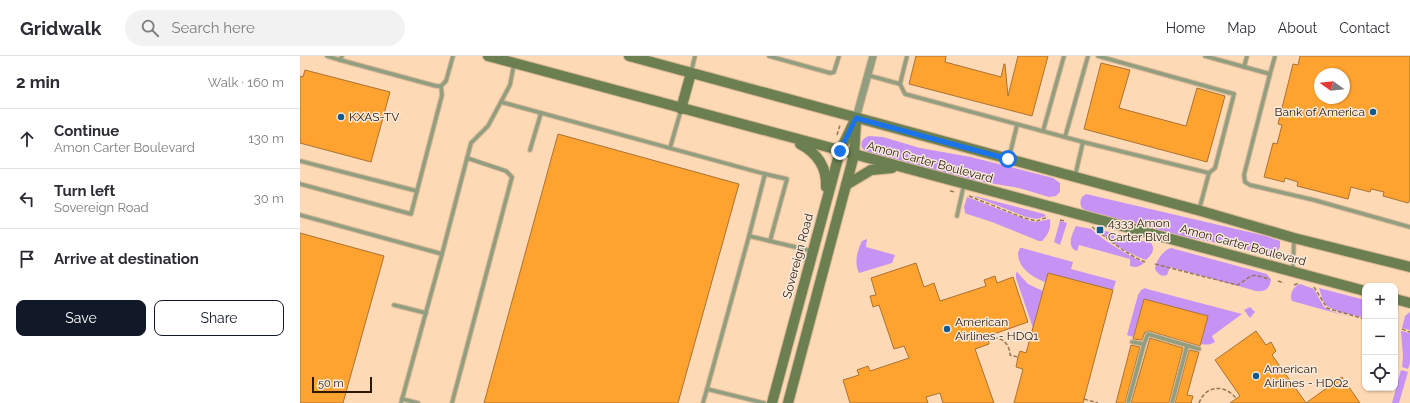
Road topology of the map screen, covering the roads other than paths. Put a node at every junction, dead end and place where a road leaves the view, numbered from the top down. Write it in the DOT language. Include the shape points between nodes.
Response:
graph roads {
  1 [pos="327,56"];
  2 [pos="453,56"];
  3 [pos="488,56"];
  4 [pos="631,56"];
  5 [pos="695,56"];
  6 [pos="769,56"];
  7 [pos="839,56"];
  8 [pos="873,56"];
  9 [pos="907,56"];
  10 [pos="1064,56"];
  11 [pos="1088,56"];
  12 [pos="1098,56"];
  13 [pos="1205,56"];
  14 [pos="1247,56"];
  15 [pos="1275,56"];
  16 [pos="341,58"];
  17 [pos="516,60"];
  18 [pos="1244,67"];
  19 [pos="691,73"];
  20 [pos="1270,74"];
  21 [pos="867,75"];
  22 [pos="900,84"];
  23 [pos="441,86"];
  24 [pos="501,102"];
  25 [pos="681,109"];
  26 [pos="540,113"];
  27 [pos="856,118"];
  28 [pos="1017,124"];
  29 [pos="1043,131"];
  30 [pos="1065,137"];
  31 [pos="790,138"];
  32 [pos="1083,142"];
  33 [pos="670,148"];
  34 [pos="530,150"];
  35 [pos="840,151"];
  36 [pos="854,155"];
  37 [pos="467,158"];
  38 [pos="1008,159"];
  39 [pos="300,161"];
  40 [pos="903,168"];
  41 [pos="1209,172"];
  42 [pos="765,174"];
  43 [pos="1074,177"];
  44 [pos="300,184"];
  45 [pos="964,184"];
  46 [pos="846,185"];
  47 [pos="417,192"];
  48 [pos="1199,211"];
  49 [pos="300,216"];
  50 [pos="956,216"];
  51 [pos="821,219"];
  52 [pos="1410,227"];
  53 [pos="748,236"];
  54 [pos="1294,238"];
  55 [pos="770,241"];
  56 [pos="812,251"];
  57 [pos="442,254"];
  58 [pos="1410,267"];
  59 [pos="1293,272"];
  60 [pos="1362,290"];
  61 [pos="1398,300"];
  62 [pos="1410,303"];
  63 [pos="394,306"];
  64 [pos="426,313"];
  65 [pos="1132,342"];
  66 [pos="1144,344"];
  67 [pos="1187,346"];
  68 [pos="1200,349"];
  69 [pos="707,389"];
  70 [pos="402,401"];
  71 [pos="418,403"];
  72 [pos="452,403"];
  73 [pos="703,403"];
  74 [pos="764,403"];
  75 [pos="772,403"];
  76 [pos="788,403"];
  77 [pos="1128,403"];
  78 [pos="1172,403"];
  1 -- 16 [label="lane"];
  2 -- 23 [label="lane" via="446,81"];
  3 -- 17 [label="street, Amon Carter Boulevard"];
  4 -- 19 [label="street, Amon Carter Boulevard"];
  5 -- 19 [label="lane"];
  6 -- 7 [label="lane" via="830,73 834,72"];
  8 -- 21 [label="street, Sovereign Road"];
  9 -- 22 [label="lane"];
  10 -- 29 [label="lane"];
  11 -- 30 [label="lane"];
  12 -- 41 [label="lane" via="1234,94 1215,168"];
  13 -- 18 [label="lane"];
  14 -- 18 [label="lane"];
  15 -- 20 [label="lane"];
  16 -- 23 [label="lane"];
  17 -- 24 [label="lane" via="510,85"];
  17 -- 25 [label="street, Amon Carter Boulevard"];
  18 -- 20 [label="lane"];
  19 -- 25 [label="street"];
  19 -- 27 [label="street, Amon Carter Boulevard"];
  20 -- 52 [label="lane" via="1244,175 1245,182"];
  21 -- 22 [label="lane"];
  21 -- 27 [label="street, Sovereign Road"];
  22 -- 28 [label="lane" via="905,94"];
  23 -- 47 [label="lane" via="442,95"];
  24 -- 26 [label="lane"];
  24 -- 37 [label="lane" via="488,126 471,142"];
  25 -- 31 [label="street, Amon Carter Boulevard"];
  25 -- 33 [label="lane"];
  26 -- 33 [label="lane"];
  26 -- 34 [label="lane"];
  27 -- 35 [label="street, Sovereign Road"];
  27 -- 36 [label="street, Sovereign Road"];
  27 -- 38 [label="street, Amon Carter Boulevard"];
  28 -- 29 [label="lane"];
  28 -- 38 [label="lane"];
  29 -- 30 [label="lane"];
  30 -- 32 [label="lane"];
  31 -- 35 [label="street, Amon Carter Boulevard"];
  31 -- 51 [label="street" via="806,147 823,165 827,177"];
  32 -- 41 [label="lane"];
  32 -- 43 [label="lane"];
  33 -- 42 [label="lane"];
  35 -- 36 [label="street, Amon Carter Boulevard"];
  35 -- 51 [label="street, Sovereign Road"];
  36 -- 40 [label="street, Amon Carter Boulevard"];
  36 -- 46 [label="street, Sovereign Road"];
  37 -- 57 [label="lane"];
  37 -- 72 [label="lane" via="506,171 512,177"];
  38 -- 43 [label="street, Amon Carter Boulevard"];
  39 -- 47 [label="lane"];
  40 -- 45 [label="street, Amon Carter Boulevard"];
  40 -- 46 [label="street" via="871,170"];
  41 -- 48 [label="lane"];
  42 -- 53 [label="lane"];
  42 -- 55 [label="lane" via="787,180"];
  43 -- 48 [label="street, Amon Carter Boulevard"];
  44 -- 47 [label="lane" via="411,214"];
  45 -- 50 [label="lane"];
  45 -- 59 [label="street, Amon Carter Boulevard"];
  46 -- 76 [label="street, Sovereign Road"];
  48 -- 54 [label="street, Amon Carter Boulevard"];
  49 -- 57 [label="lane"];
  51 -- 56 [label="street, Sovereign Road"];
  53 -- 55 [label="lane"];
  53 -- 69 [label="lane"];
  54 -- 58 [label="street, Amon Carter Boulevard"];
  54 -- 59 [label="lane"];
  55 -- 56 [label="lane"];
  56 -- 75 [label="street, Sovereign Road"];
  57 -- 64 [label="lane"];
  59 -- 60 [label="street, Amon Carter Boulevard"];
  61 -- 62 [label="street"];
  63 -- 64 [label="lane"];
  64 -- 70 [label="lane"];
  65 -- 66 [label="lane"];
  66 -- 67 [label="lane" via="1148,334"];
  66 -- 77 [label="lane"];
  67 -- 68 [label="lane"];
  67 -- 78 [label="lane"];
  69 -- 73 [label="lane"];
  69 -- 74 [label="lane"];
  70 -- 71 [label="lane"];
}
